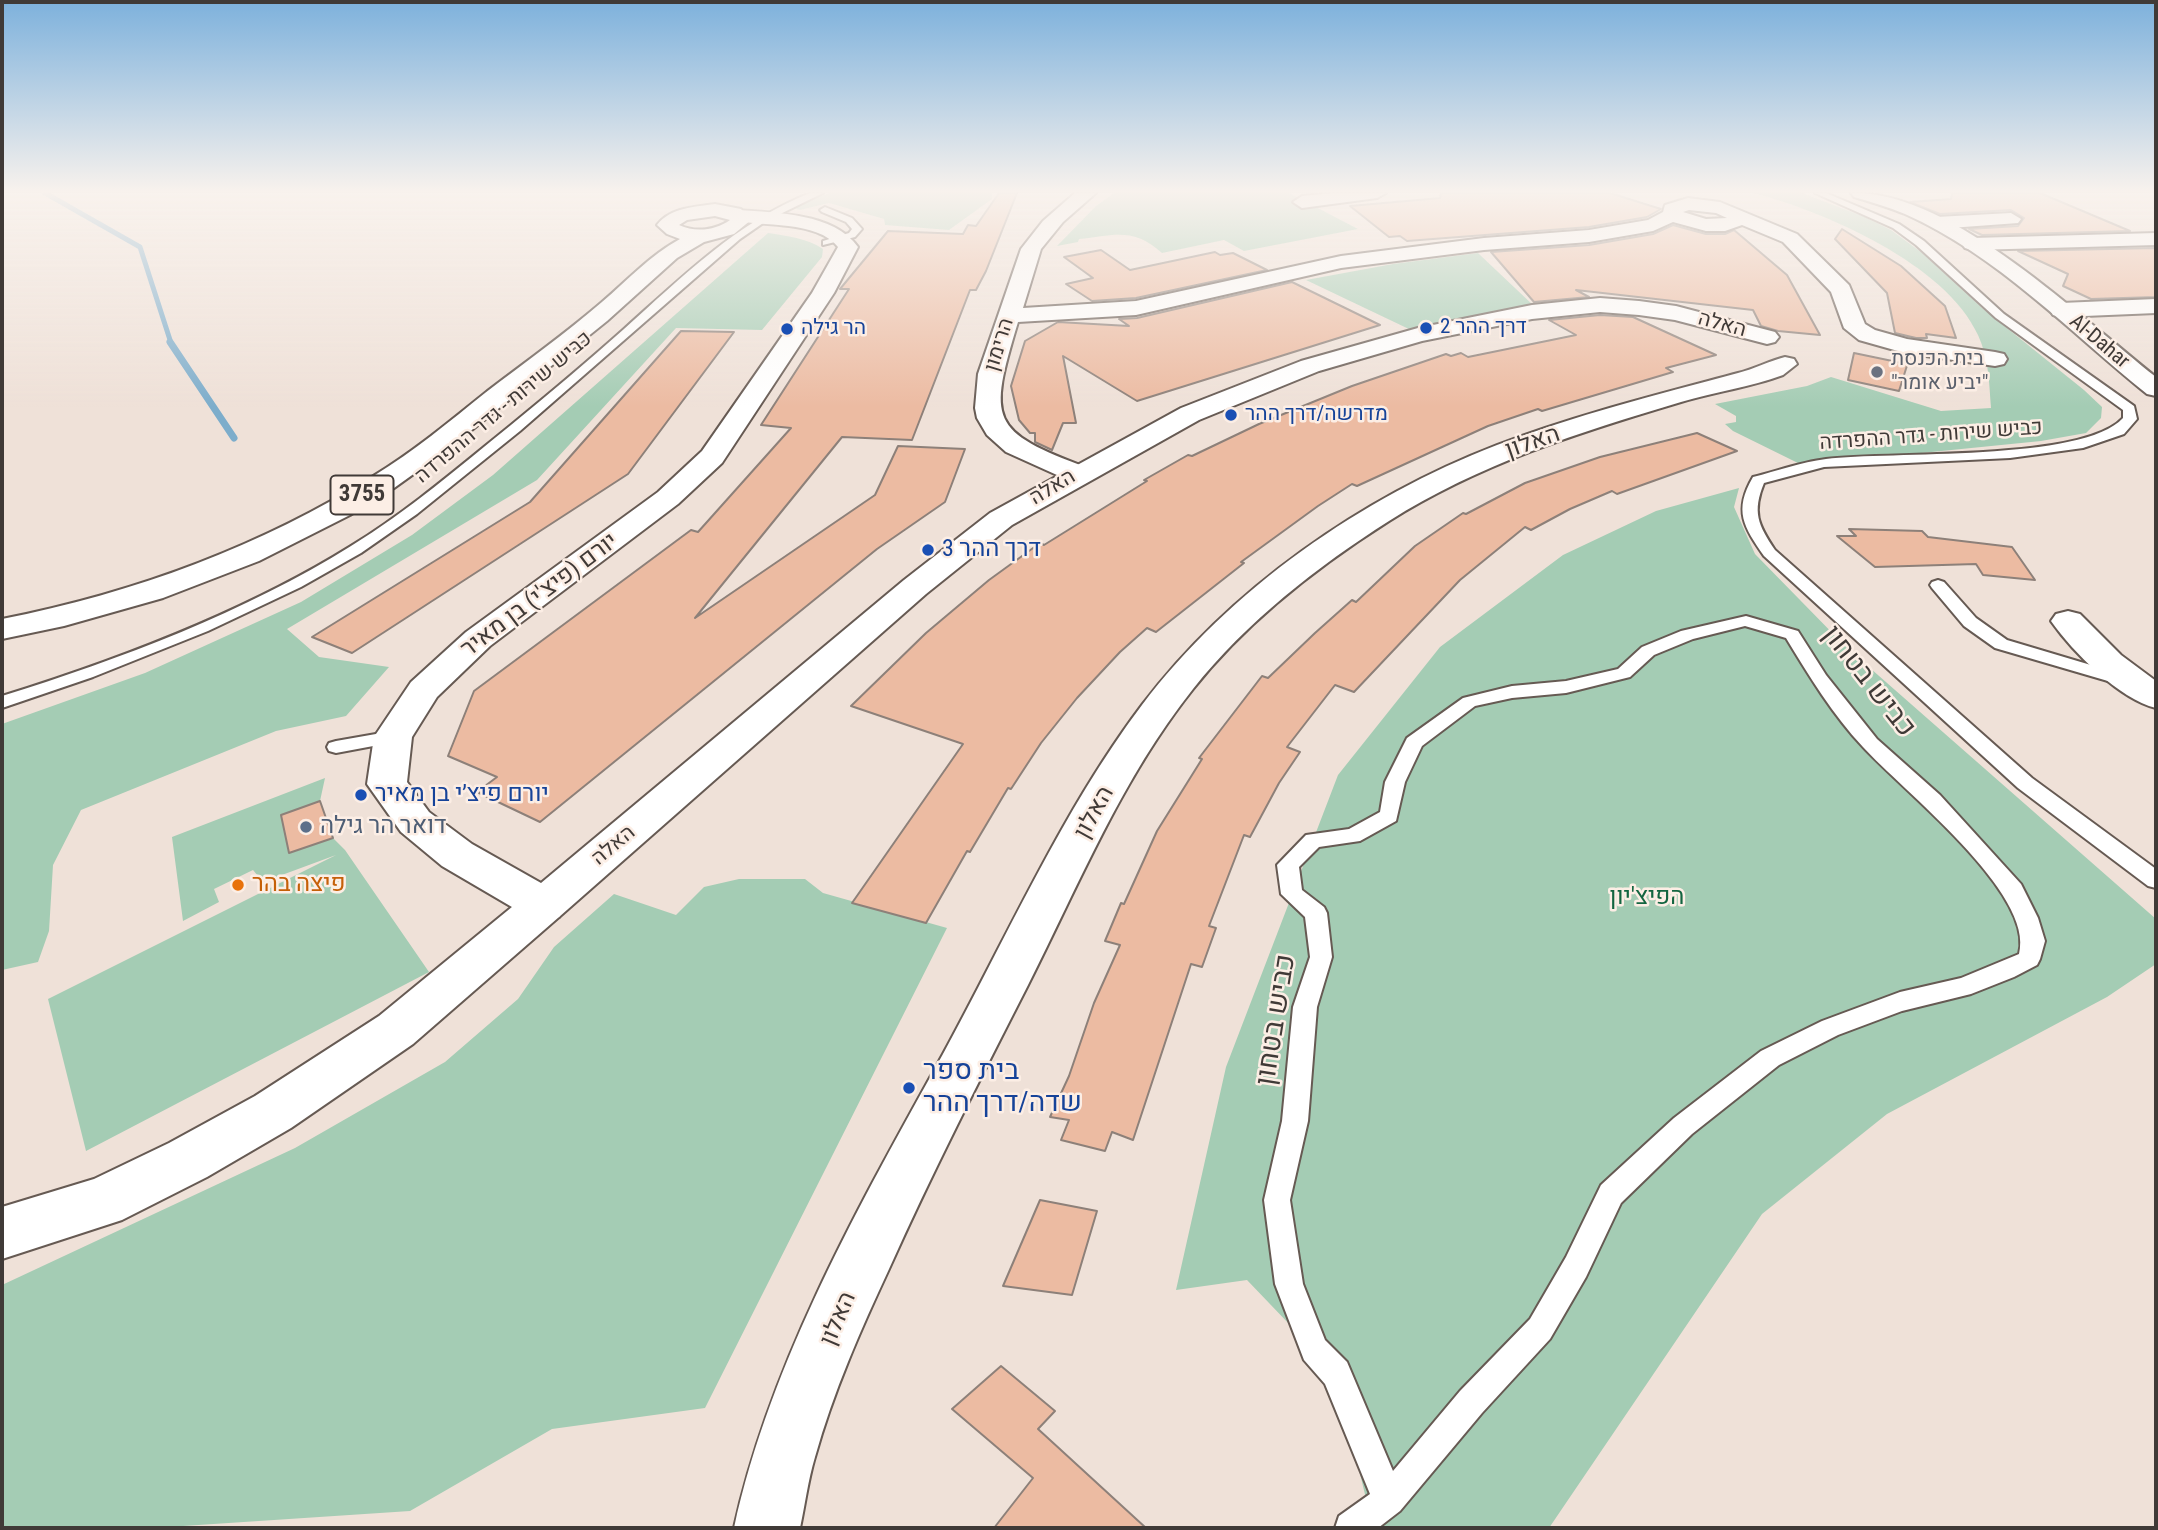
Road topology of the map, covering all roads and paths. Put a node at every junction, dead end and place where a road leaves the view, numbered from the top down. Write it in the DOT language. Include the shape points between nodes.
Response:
graph roads {
  1 [pos="658,264"];
  2 [pos="690,264"];
  3 [pos="828,264"];
  4 [pos="1026,264"];
  5 [pos="1330,264"];
  6 [pos="1816,264"];
  7 [pos="1943,264"];
  8 [pos="2003,264"];
  9 [pos="2156,306"];
  10 [pos="2061,310"];
  11 [pos="1676,313"];
  12 [pos="1010,316"];
  13 [pos="1767,337"];
  14 [pos="1798,356"];
  15 [pos="1995,359"];
  16 [pos="1733,362"];
  17 [pos="2153,385"];
  18 [pos="1078,474"];
  19 [pos="1938,585"];
  20 [pos="2068,621"];
  21 [pos="2,629"];
  22 [pos="2145,690"];
  23 [pos="2,702"];
  24 [pos="393,737"];
  25 [pos="336,747"];
  26 [pos="2156,880"];
  27 [pos="544,905"];
  28 [pos="2,1233"];
  29 [pos="1389,1500"];
  30 [pos="767,1528"];
  31 [pos="1350,1528"];
  1 -- 21 [label="street, 3755" via="608,309 387,480 320,520 220,568 134,597"];
  2 -- 23 [label="lane, כביש שירות - גדר ההפרדה" via="600,356 410,513 343,557 229,617 72,681"];
  3 -- 24 [label="street, יורם (פיצ'י) בן מאיר" via="740,420 693,477 478,639 425,690"];
  4 -- 12 [label="street, הרימון"];
  5 -- 12 [label="street" via="1136,308"];
  6 -- 15 [label="street" via="1841,290 1855,328 1867,335 1905,346"];
  7 -- 26 [label="lane, כביש שירות - גדר ההפרדה" via="2000,316 2129,410 2130,419 2119,431 2082,444 2010,454 1824,463 1788,471 1758,480 1750,499 1751,526 1769,553 1902,676 2025,783"];
  8 -- 10 [label="street, Al-Dahar"];
  9 -- 10 [label="street"];
  10 -- 17 [label="street, Al-Dahar"];
  11 -- 13 [label="street, האלה"];
  11 -- 16 [label="street, האלה" via="1726,333"];
  11 -- 18 [label="street, האלה" via="1600,305 1569,307 1418,335 1310,366 1191,414"];
  12 -- 18 [label="street, הרימון" via="990,374 989,416 1001,435"];
  13 -- 14 [label="street, האלה"];
  13 -- 16 [label="street" via="1742,340"];
  14 -- 16 [label="street, האלה"];
  14 -- 16 [label="street, האלון" via="1768,374"];
  16 -- 30 [label="street, האלון" via="1657,401 1470,465 1404,499 1289,580 1218,640 1182,680 1124,761 1076,847 852,1287 785,1451"];
  18 -- 27 [label="street, האלה" via="1001,519 915,587"];
  19 -- 22 [label="lane" via="1970,622 2001,644"];
  20 -- 22 [label="street" via="2086,643"];
  24 -- 25 [label="lane"];
  24 -- 27 [label="street, יורם (פיצ'י) בן מאיר" via="387,784 415,822 457,855"];
  27 -- 28 [label="street, האלה" via="396,1030 273,1112 103,1202"];
  29 -- 29 [label="lane, כביש בטחון" via="1540,1329 1611,1194 1683,1126 1770,1058 1830,1028 1900,1002 1963,987 2029,958 2034,941 2013,890 1933,800 1870,743 1792,635 1746,621 1687,635 1648,651 1624,673 1469,702 1414,743 1395,782 1389,816 1353,836 1313,840 1288,865 1292,894 1316,913 1321,957 1306,1007 1295,1121 1277,1200 1289,1284 1314,1350 1336,1373"];
  29 -- 31 [label="lane, כביש בטחון"];
}
